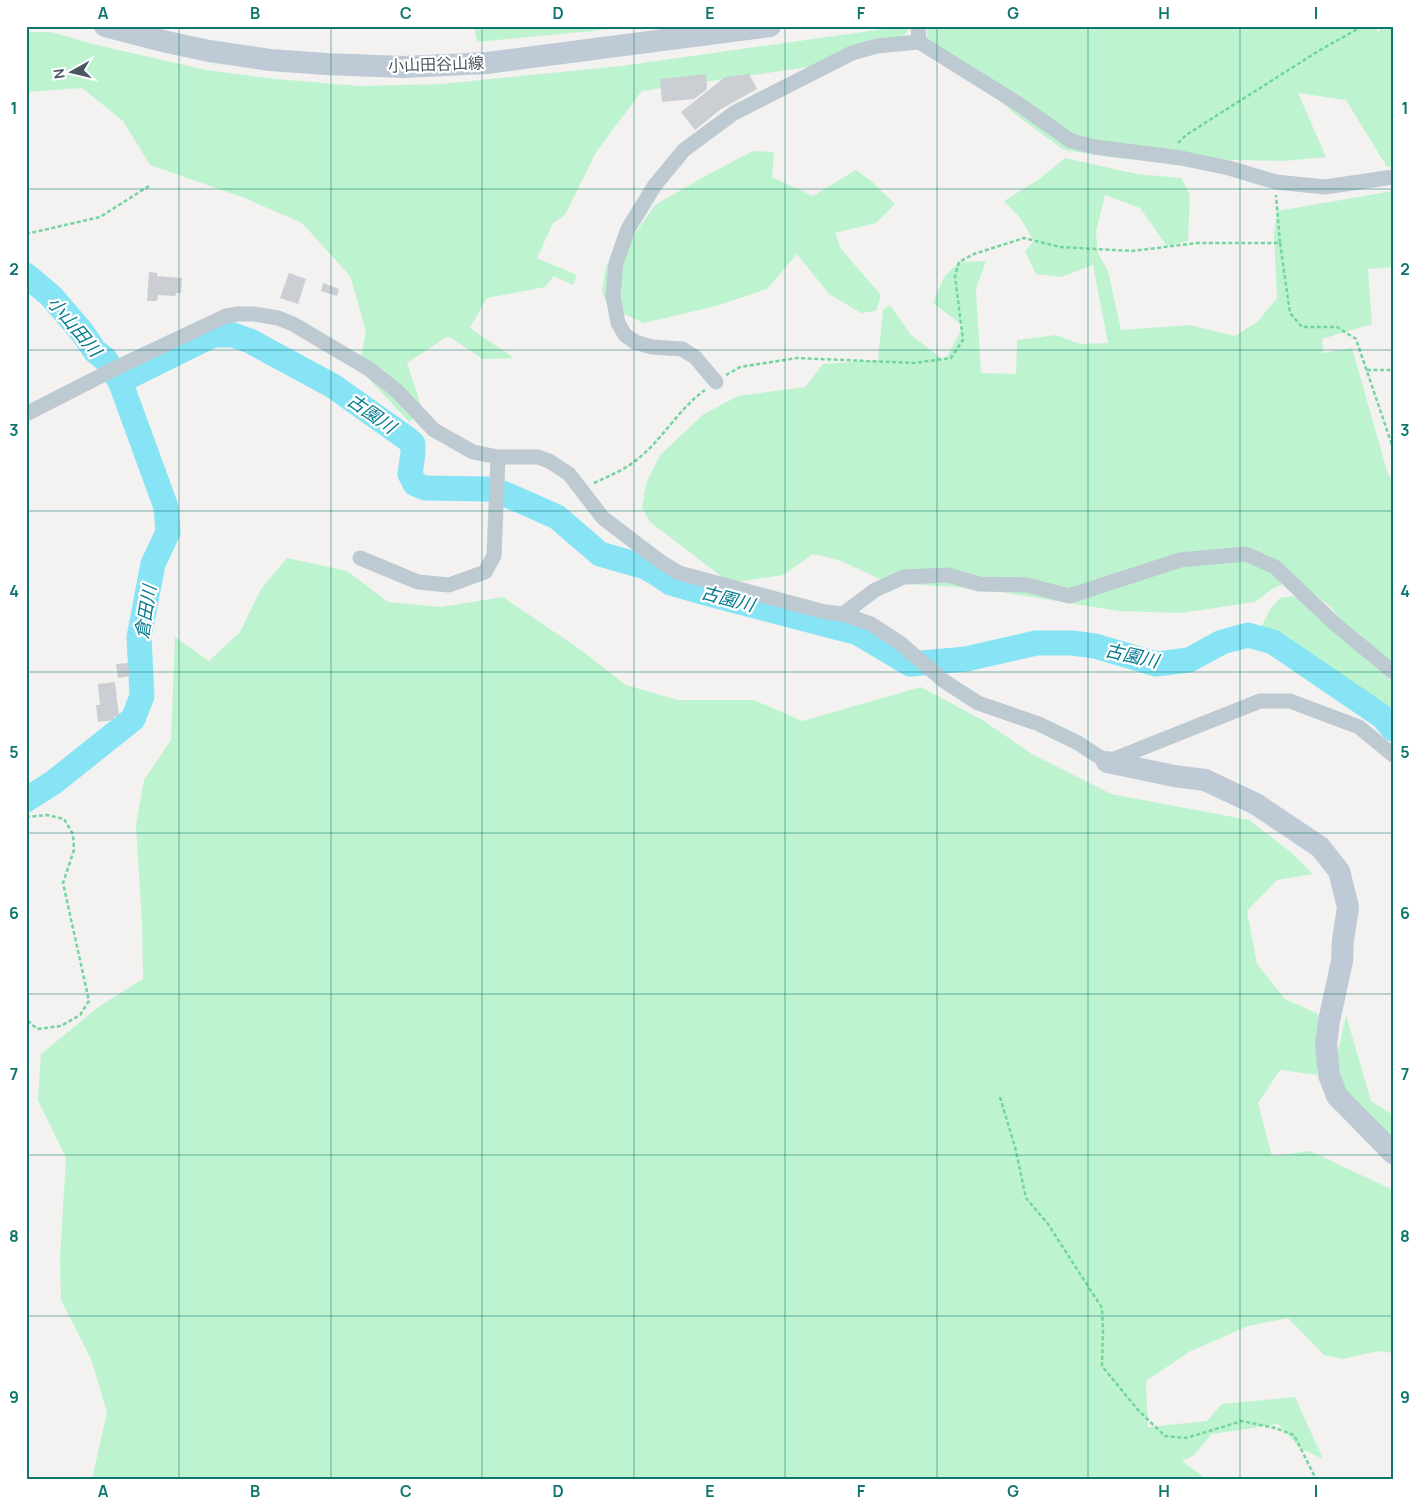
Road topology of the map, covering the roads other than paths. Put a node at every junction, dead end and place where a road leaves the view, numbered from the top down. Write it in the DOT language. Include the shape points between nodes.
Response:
graph roads {
  1 [pos="105,26"];
  2 [pos="770,26"];
  3 [pos="918,34"];
  4 [pos="1393,177"];
  5 [pos="716,382"];
  6 [pos="26,414"];
  7 [pos="498,457"];
  8 [pos="360,558"];
  9 [pos="843,614"];
  10 [pos="1393,672"];
  11 [pos="1393,755"];
  12 [pos="1107,762"];
  13 [pos="1393,1154"];
  1 -- 2 [label="main road, 小山田谷山線" via="209,51 270,60 404,67 487,63"];
  3 -- 4 [label="street" via="1071,142 1181,158 1276,182 1325,187"];
  3 -- 5 [label="street" via="852,53 734,113 684,150 655,185 628,229 616,263 613,296 618,323 625,335 635,342 652,348 682,349 695,357"];
  6 -- 7 [label="street" via="226,316 254,314 293,324 369,369 397,391 434,430 473,452"];
  7 -- 8 [label="street" via="494,556 485,572 449,585 418,582"];
  7 -- 9 [label="street" via="538,456 570,474 603,518 649,554 679,572 825,612"];
  9 -- 10 [label="street" via="875,590 904,577 948,575 979,584 1027,585 1069,596 1180,560 1246,554 1276,566 1335,624"];
  9 -- 12 [label="street" via="871,624 900,643 944,681 978,703 1039,724"];
  11 -- 12 [label="street" via="1360,727 1290,701 1260,700"];
  12 -- 13 [label="main road" via="1205,780 1256,804 1320,847 1339,871 1348,907 1326,1044 1328,1075 1337,1096"];
}
